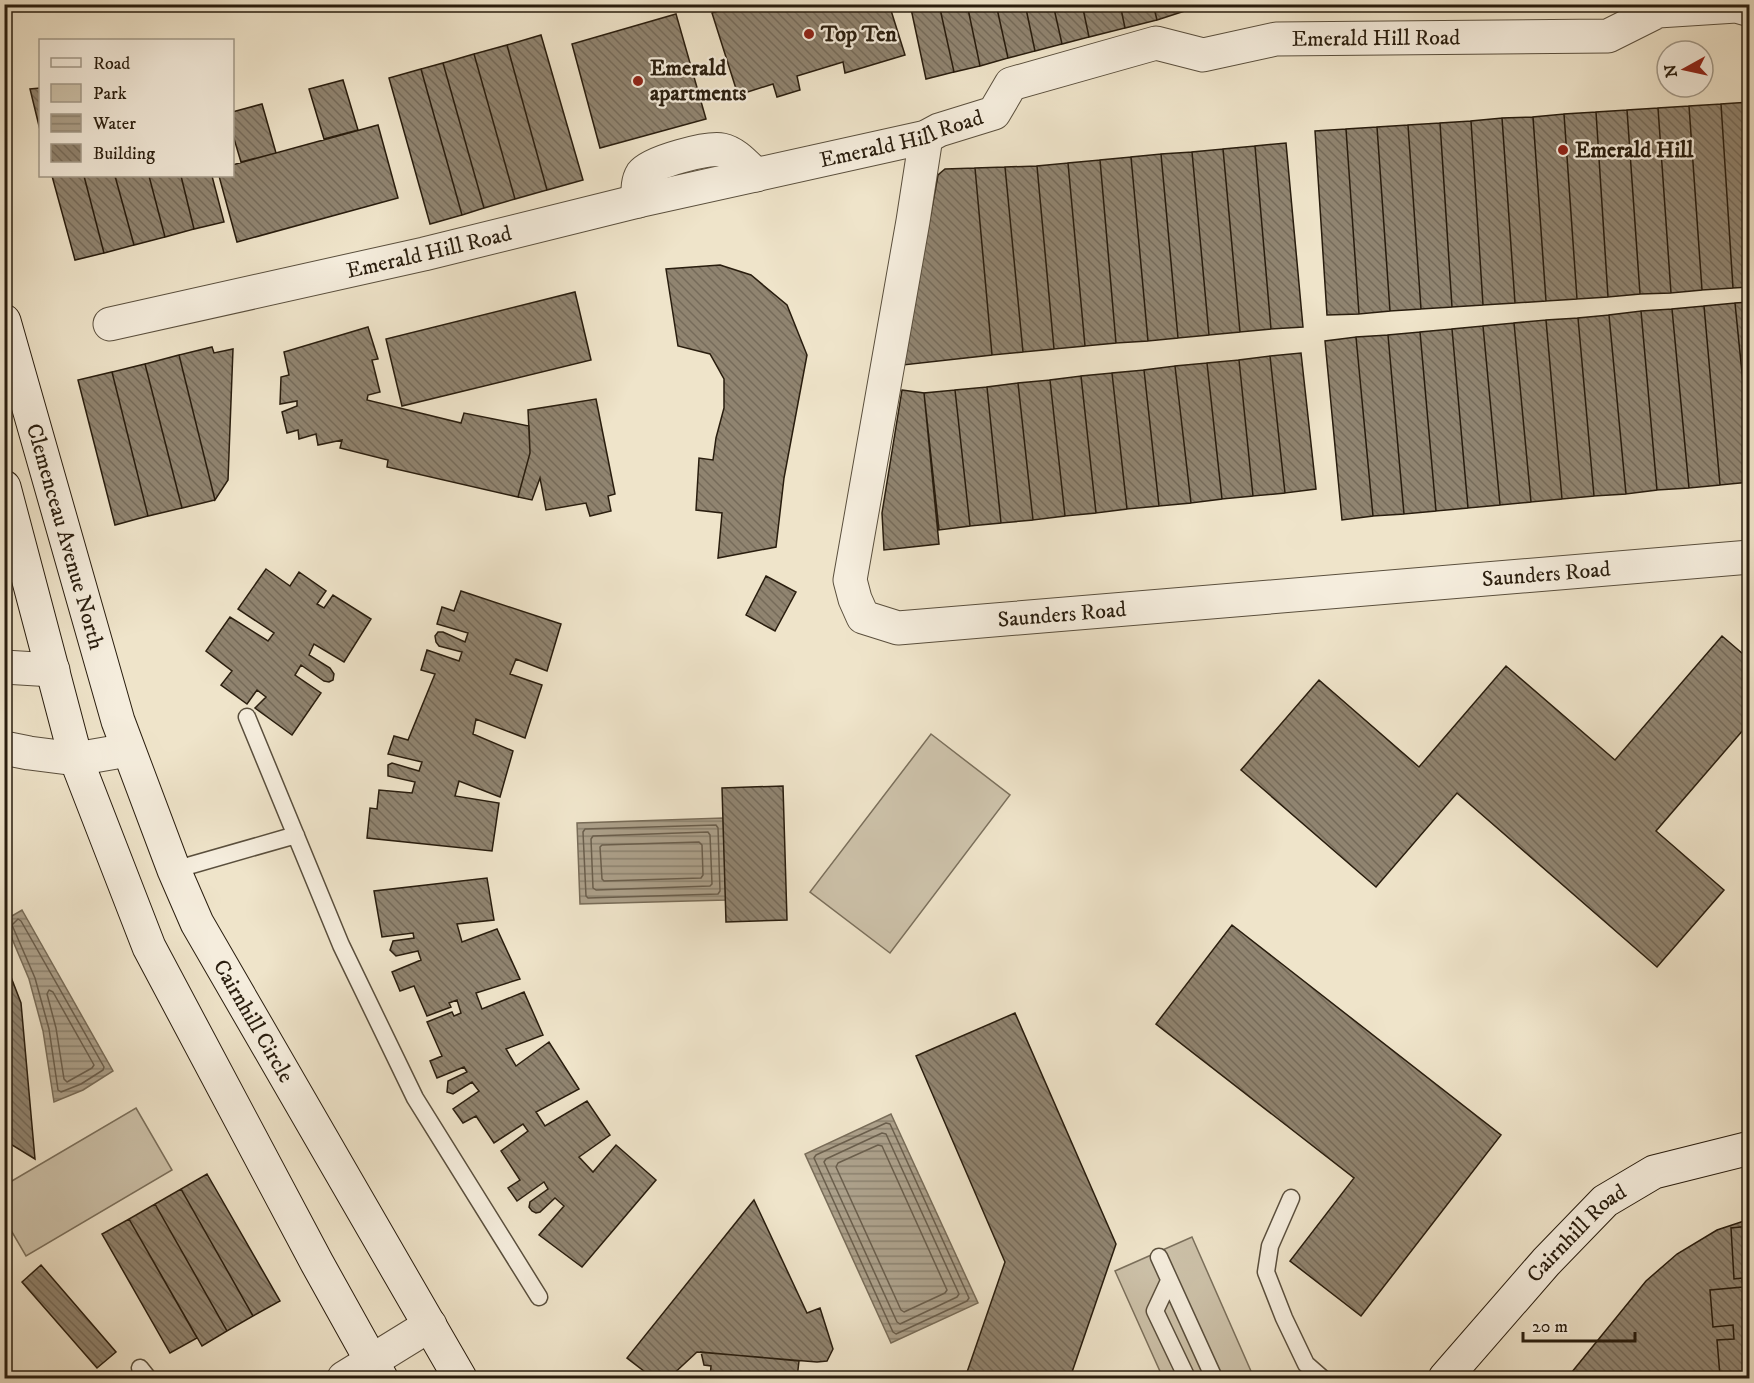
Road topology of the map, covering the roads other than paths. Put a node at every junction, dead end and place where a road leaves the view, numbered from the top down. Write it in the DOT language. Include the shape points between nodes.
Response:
graph roads {
  1 [pos="1749,10"];
  2 [pos="926,137"];
  3 [pos="4,321"];
  4 [pos="110,324"];
  5 [pos="4,487"];
  6 [pos="1749,557"];
  7 [pos="4,667"];
  8 [pos="53,670"];
  9 [pos="247,717"];
  10 [pos="4,748"];
  11 [pos="128,750"];
  12 [pos="76,759"];
  13 [pos="296,835"];
  14 [pos="174,870"];
  15 [pos="1749,1148"];
  16 [pos="1292,1198"];
  17 [pos="1159,1257"];
  18 [pos="1170,1281"];
  19 [pos="538,1297"];
  20 [pos="430,1325"];
  21 [pos="365,1373"];
  22 [pos="460,1378"];
  23 [pos="1187,1378"];
  24 [pos="1214,1378"];
  25 [pos="1322,1378"];
  26 [pos="1445,1378"];
  1 -- 2 [label="street, Emerald Hill Road" via="1736,6 1658,12 1608,36 1276,39 1203,55 1156,43 1011,84 994,113"];
  2 -- 4 [label="street, Emerald Hill Road"];
  2 -- 6 [label="street, Saunders Road" via="850,580 863,617 898,628"];
  3 -- 11 [label="street, Clemenceau Avenue North"];
  5 -- 8 [label="street, Clemenceau Avenue North"];
  7 -- 8 [label="street"];
  8 -- 12 [label="street, Clemenceau Avenue North"];
  9 -- 13 [label="lane"];
  10 -- 12 [label="street"];
  11 -- 12 [label="street"];
  11 -- 14 [label="street, Cairnhill Circle"];
  12 -- 21 [label="street" via="149,947"];
  13 -- 14 [label="lane"];
  13 -- 19 [label="lane" via="341,945 415,1098"];
  14 -- 20 [label="street, Cairnhill Circle" via="197,923"];
  15 -- 26 [label="street, Cairnhill Road" via="1654,1172 1605,1201"];
  16 -- 25 [label="lane" via="1270,1246 1266,1272 1306,1364"];
  17 -- 18 [label="lane"];
  18 -- 23 [label="lane" via="1155,1311"];
  18 -- 24 [label="lane"];
  20 -- 21 [label="street"];
  20 -- 22 [label="street"];
}
